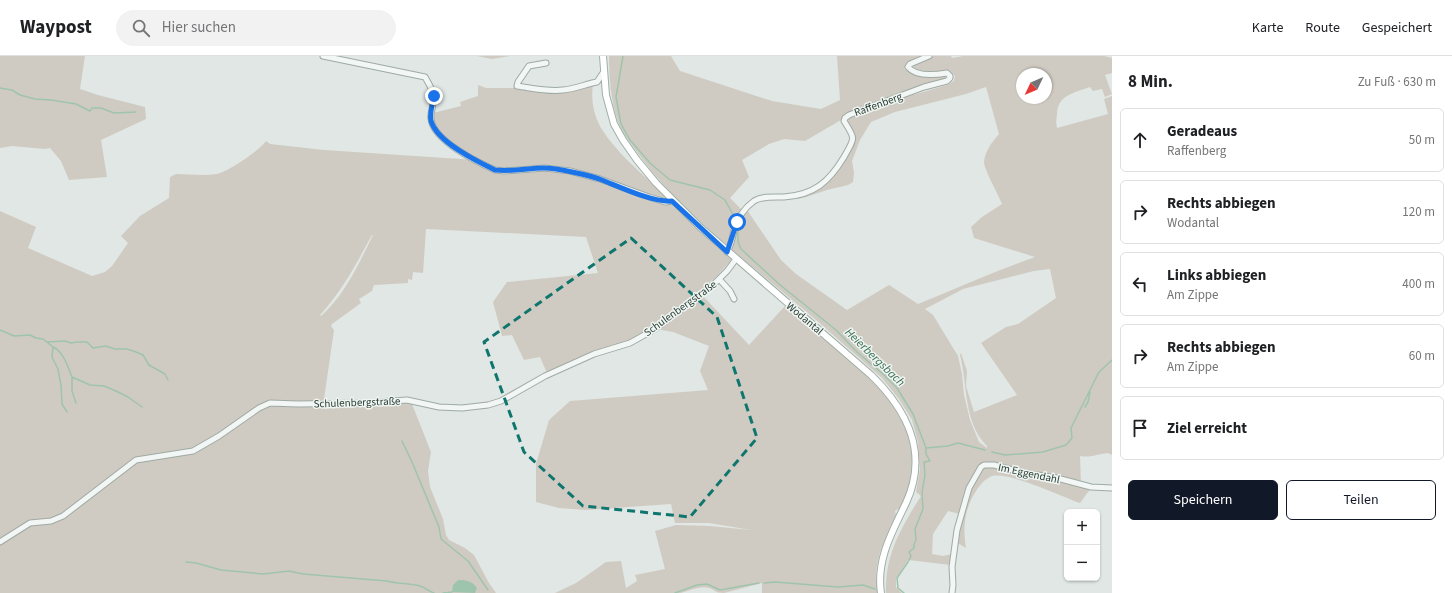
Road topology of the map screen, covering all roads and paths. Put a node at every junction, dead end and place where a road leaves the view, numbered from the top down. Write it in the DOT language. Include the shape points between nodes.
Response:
graph roads {
  1 [pos="323,56"];
  2 [pos="603,56"];
  3 [pos="929,56"];
  4 [pos="546,63"];
  5 [pos="604,73"];
  6 [pos="672,201"];
  7 [pos="727,252"];
  8 [pos="736,259"];
  9 [pos="719,279"];
  10 [pos="734,299"];
  11 [pos="1112,488"];
  12 [pos="0,542"];
  13 [pos="881,593"];
  14 [pos="952,593"];
  1 -- 6 [label="street" via="425,78 434,96 431,120 439,133 449,144 495,170 545,168 570,172 600,179 666,202"];
  2 -- 5 [label="main road, Wodantal"];
  3 -- 7 [label="street, Raffenberg" via="910,64 909,70 947,73 950,76 947,81 924,87 845,118 844,121 852,134 852,141 829,178 821,186 794,195 755,200 737,222"];
  4 -- 5 [label="street" via="530,66 517,86 565,90 597,82"];
  5 -- 6 [label="main road, Wodantal" via="610,113 622,140"];
  6 -- 7 [label="main road, Wodantal"];
  7 -- 8 [label="main road, Wodantal"];
  8 -- 9 [label="street, Schulenbergstraße"];
  8 -- 13 [label="main road, Wodantal" via="871,375 894,399 908,424 914,448 914,475 910,493 883,556 880,574"];
  9 -- 10 [label="street, Schulenbergstraße"];
  9 -- 12 [label="street, Schulenbergstraße" via="640,338 594,354 545,376 501,401 462,408 439,407 407,400 364,403 270,403 193,451 136,460 63,516 51,521 30,523"];
  11 -- 14 [label="street, Im Eggendahl" via="1091,488 998,466 982,466 969,488 958,526 952,567"];
}
